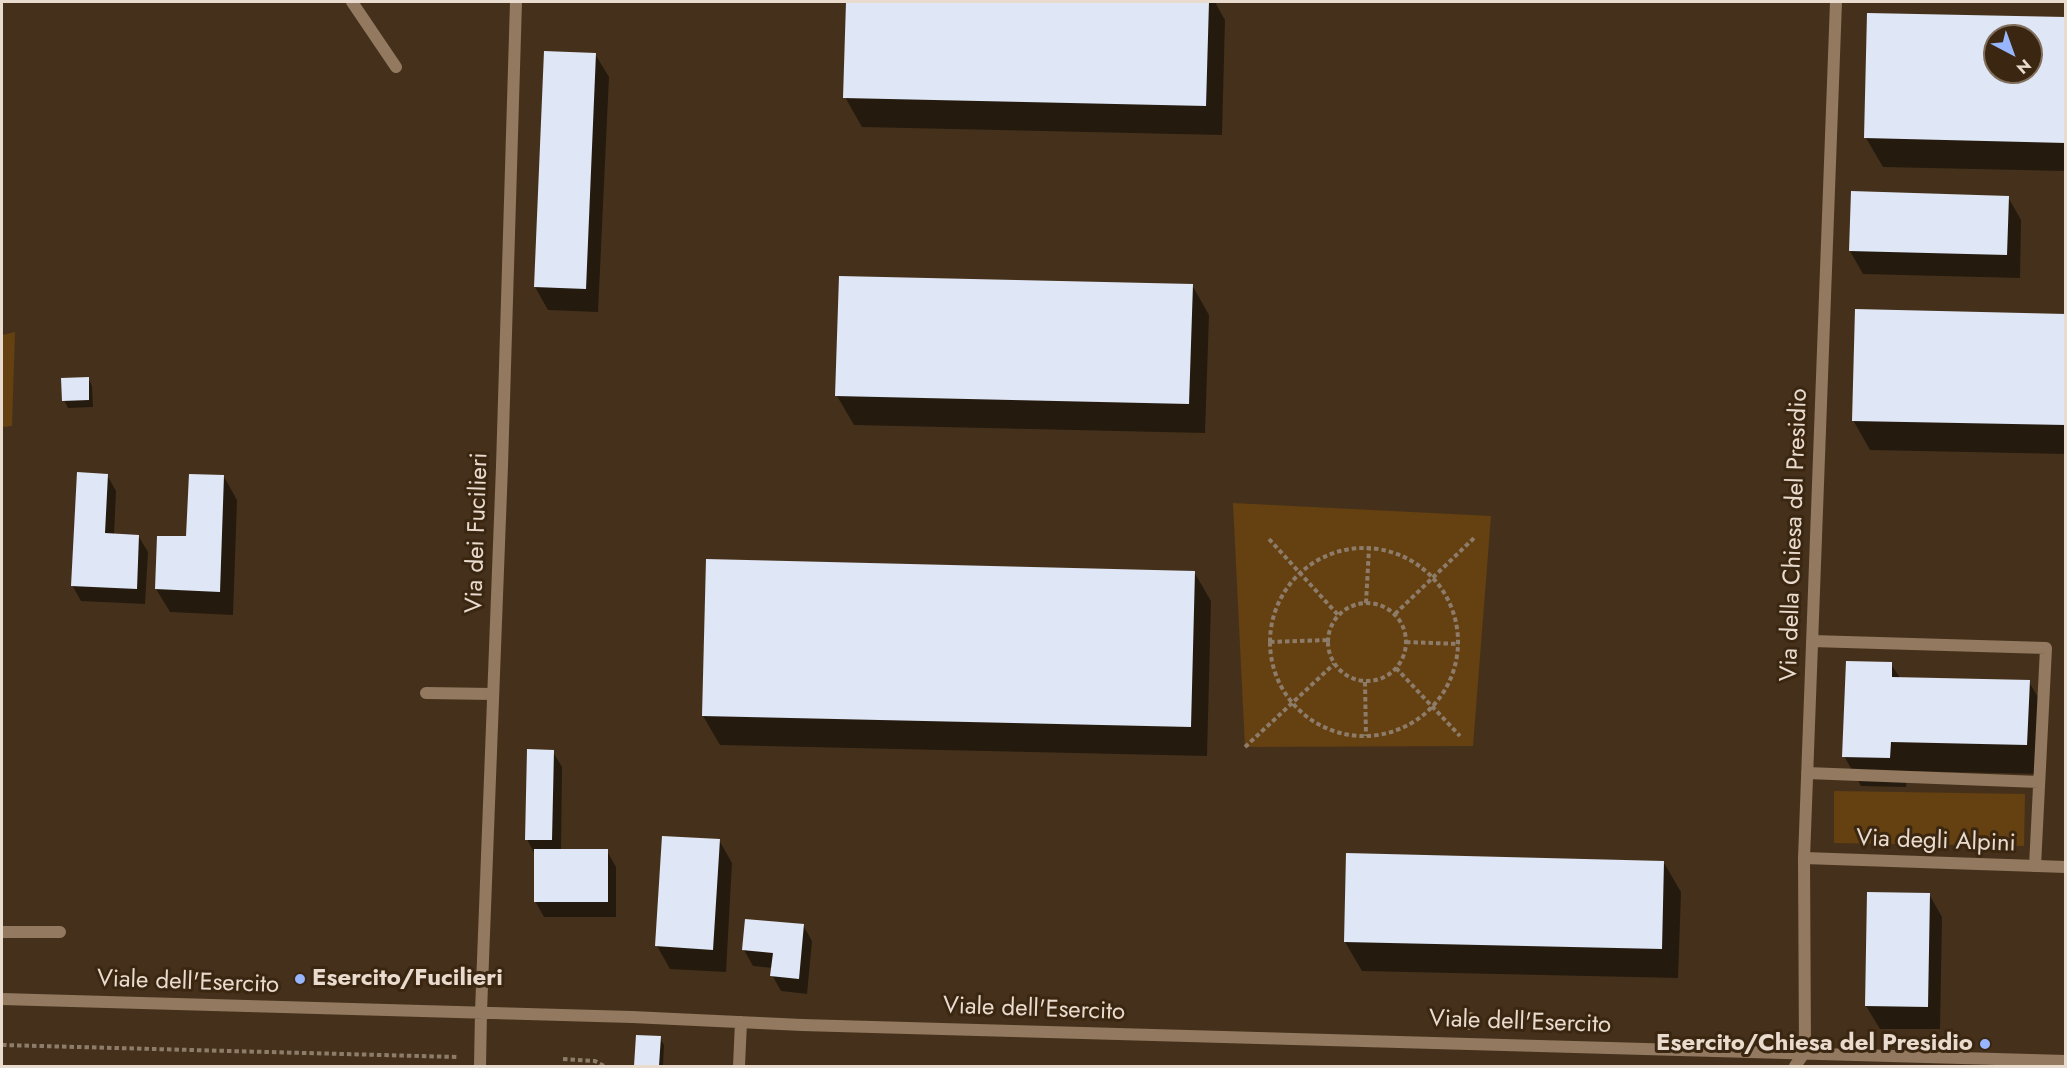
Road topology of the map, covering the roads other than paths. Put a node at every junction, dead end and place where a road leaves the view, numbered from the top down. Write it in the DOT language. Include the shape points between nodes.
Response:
graph roads {
  1 [pos="352,2"];
  2 [pos="516,2"];
  3 [pos="1836,2"];
  4 [pos="396,67"];
  5 [pos="1812,641"];
  6 [pos="426,693"];
  7 [pos="493,694"];
  8 [pos="1808,773"];
  9 [pos="2039,782"];
  10 [pos="1804,858"];
  11 [pos="2034,866"];
  12 [pos="2066,867"];
  13 [pos="2,932"];
  14 [pos="60,932"];
  15 [pos="2,999"];
  16 [pos="481,1012"];
  17 [pos="741,1022"];
  18 [pos="1805,1052"];
  19 [pos="2066,1060"];
  20 [pos="481,1062"];
  21 [pos="738,1066"];
  22 [pos="1795,1066"];
  1 -- 4 [label="street"];
  2 -- 7 [label="street, Via dei Fucilieri"];
  3 -- 5 [label="street, Via della Chiesa del Presidio"];
  5 -- 8 [label="street, Via della Chiesa del Presidio"];
  5 -- 9 [label="street" via="2046,648"];
  6 -- 7 [label="street"];
  7 -- 16 [label="street, Via dei Fucilieri"];
  8 -- 9 [label="street"];
  8 -- 10 [label="street, Via della Chiesa del Presidio"];
  9 -- 11 [label="street"];
  10 -- 11 [label="street, Via degli Alpini"];
  10 -- 18 [label="street, Via della Chiesa del Presidio"];
  11 -- 12 [label="street, Via degli Alpini"];
  13 -- 14 [label="street"];
  15 -- 16 [label="street, Viale dell'Esercito"];
  16 -- 17 [label="street, Viale dell'Esercito"];
  16 -- 20 [label="street, Via dei Fucilieri"];
  17 -- 18 [label="street, Viale dell'Esercito"];
  17 -- 21 [label="street"];
  18 -- 19 [label="street, Viale dell'Esercito"];
  18 -- 22 [label="street"];
}
